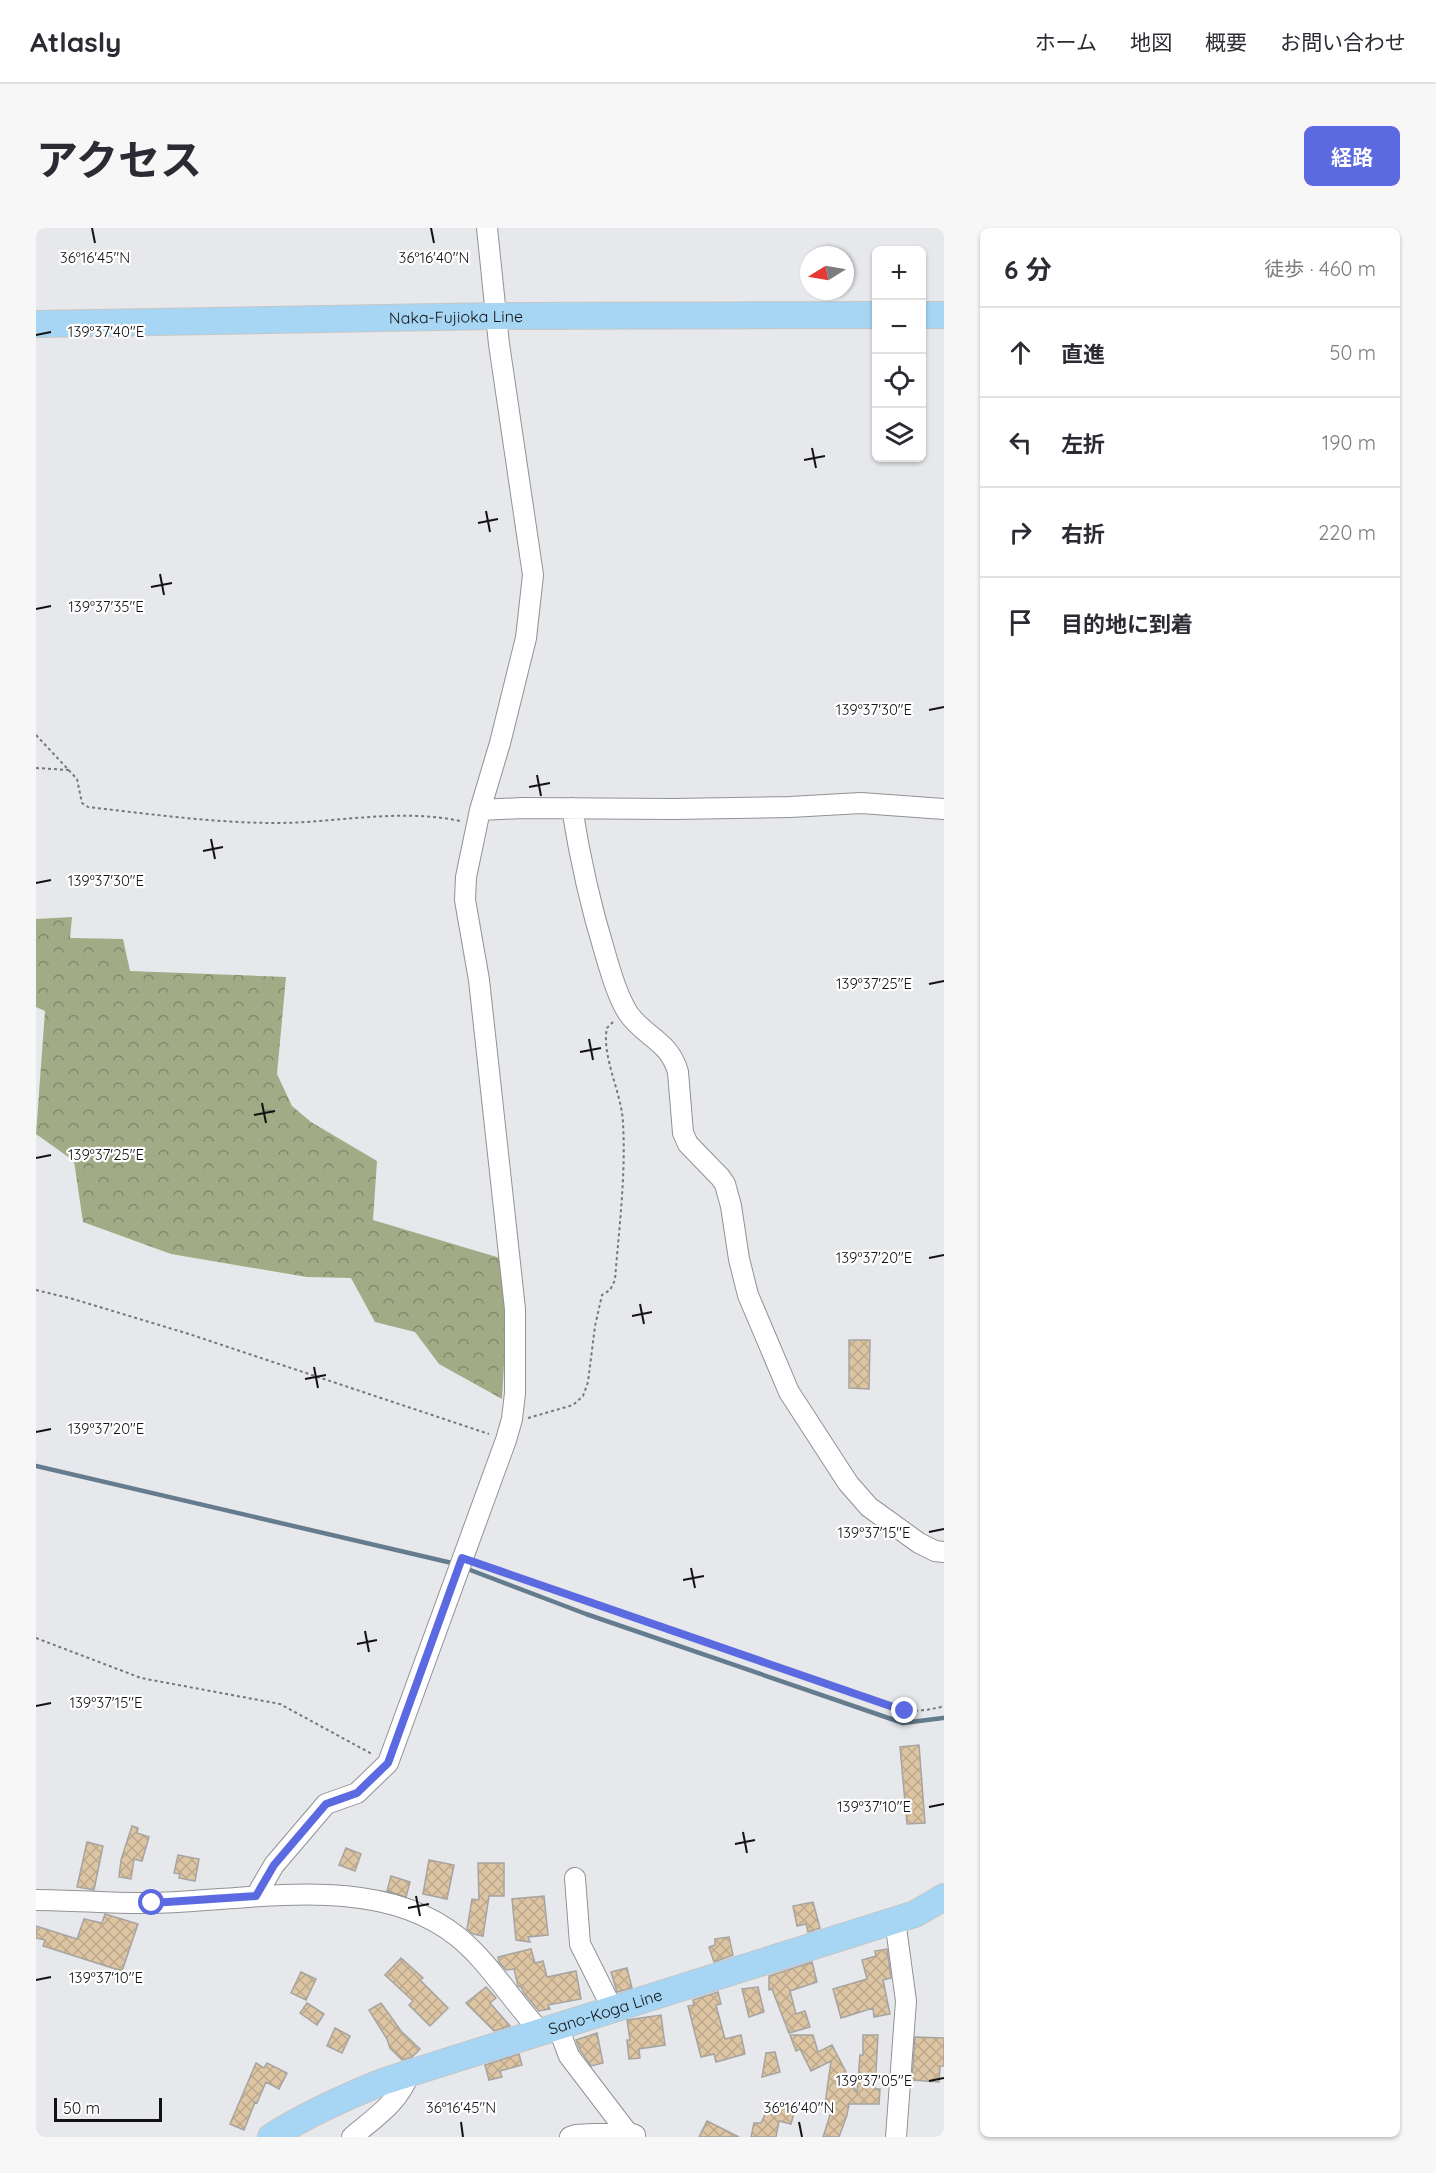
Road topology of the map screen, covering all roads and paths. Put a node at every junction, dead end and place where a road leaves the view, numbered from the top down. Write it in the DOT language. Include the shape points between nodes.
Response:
graph roads {
  1 [pos="487,228"];
  2 [pos="872,315"];
  3 [pos="926,315"];
  4 [pos="944,315"];
  5 [pos="496,316"];
  6 [pos="36,324"];
  7 [pos="36,735"];
  8 [pos="36,768"];
  9 [pos="70,770"];
  10 [pos="572,808"];
  11 [pos="944,809"];
  12 [pos="479,818"];
  13 [pos="628,1013"];
  14 [pos="36,1290"];
  15 [pos="512,1419"];
  16 [pos="506,1440"];
  17 [pos="944,1552"];
  18 [pos="462,1558"];
  19 [pos="36,1638"];
  20 [pos="944,1706"];
  21 [pos="388,1763"];
  22 [pos="575,1878"];
  23 [pos="256,1896"];
  24 [pos="944,1897"];
  25 [pos="36,1900"];
  26 [pos="895,1920"];
  27 [pos="613,2010"];
  28 [pos="550,2030"];
  29 [pos="409,2073"];
  30 [pos="633,2135"];
  31 [pos="271,2137"];
  32 [pos="352,2137"];
  33 [pos="570,2137"];
  34 [pos="896,2137"];
  1 -- 5 [label="street"];
  2 -- 5 [label="main road, Naka-Fujioka Line"];
  3 -- 4 [label="main road"];
  5 -- 6 [label="main road, Naka-Fujioka Line"];
  5 -- 12 [label="street" via="533,575 526,638"];
  7 -- 9 [label="path"];
  8 -- 9 [label="path"];
  9 -- 12 [label="path" via="77,779 82,803 88,807 276,823 422,815"];
  10 -- 11 [label="street" via="761,808 861,803"];
  10 -- 12 [label="street"];
  10 -- 13 [label="street" via="592,910"];
  12 -- 15 [label="street" via="465,900 479,980 514,1297"];
  13 -- 15 [label="path" via="612,1023 605,1035 622,1114 623,1152 615,1280 602,1295 588,1382 583,1396 573,1405 530,1418"];
  13 -- 17 [label="street" via="662,1043 676,1063 683,1133 688,1144 725,1184 748,1295 789,1392 848,1483 869,1507 919,1543"];
  14 -- 16 [label="path" via="189,1334"];
  15 -- 16 [label="street"];
  16 -- 18 [label="street"];
  18 -- 20 [label="path" via="887,1707 925,1711"];
  18 -- 21 [label="street"];
  19 -- 21 [label="path" via="141,1678 280,1704"];
  21 -- 23 [label="street" via="357,1793 326,1804 274,1865"];
  22 -- 27 [label="street" via="580,1944"];
  23 -- 25 [label="street" via="152,1903"];
  23 -- 28 [label="street" via="320,1895 378,1900 424,1915 459,1937"];
  24 -- 26 [label="main road, Sano-Koga Line" via="915,1914"];
  26 -- 27 [label="main road, Sano-Koga Line"];
  26 -- 34 [label="street" via="906,2001"];
  27 -- 28 [label="main road, Sano-Koga Line"];
  28 -- 29 [label="main road, Sano-Koga Line"];
  28 -- 30 [label="street"];
  29 -- 31 [label="main road, Sano-Koga Line" via="323,2107"];
  29 -- 32 [label="street" via="405,2086 384,2110"];
  30 -- 33 [label="street"];
}
